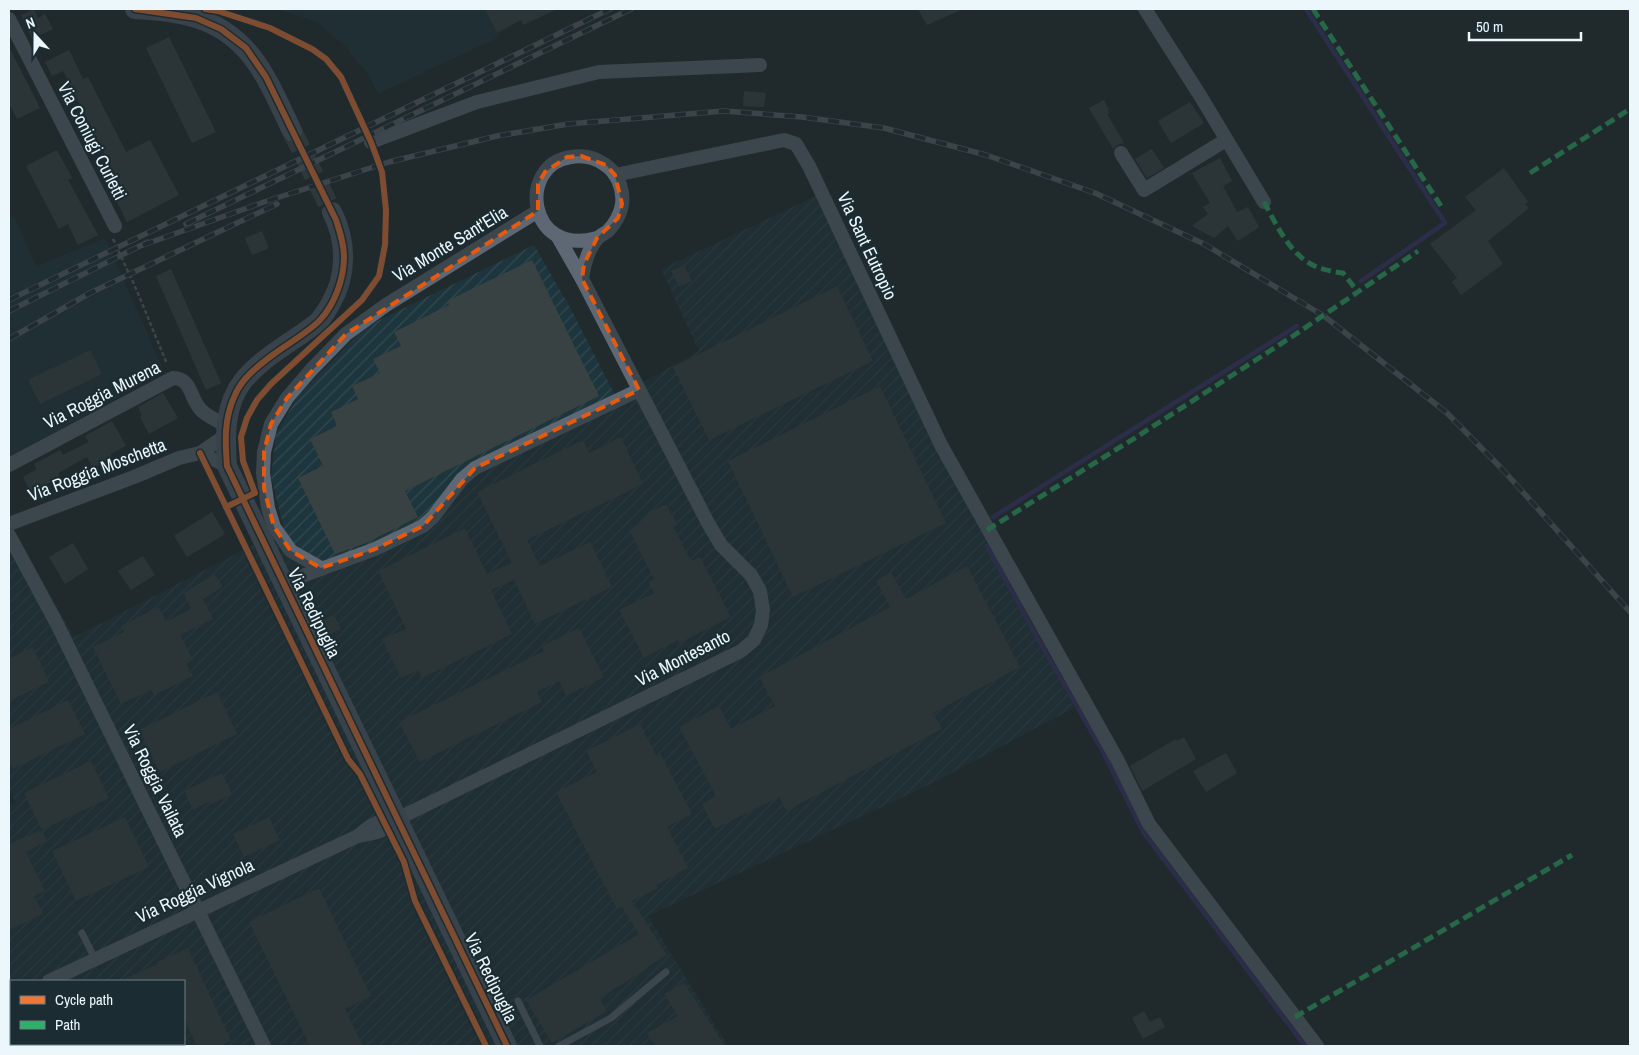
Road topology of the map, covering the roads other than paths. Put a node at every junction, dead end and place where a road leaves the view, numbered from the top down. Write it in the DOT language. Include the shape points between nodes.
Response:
graph roads {
  1 [pos="135,9"];
  2 [pos="1146,9"];
  3 [pos="9,20"];
  4 [pos="760,65"];
  5 [pos="292,131"];
  6 [pos="1226,140"];
  7 [pos="371,142"];
  8 [pos="1121,153"];
  9 [pos="615,175"];
  10 [pos="1264,202"];
  11 [pos="538,211"];
  12 [pos="332,212"];
  13 [pos="112,229"];
  14 [pos="558,237"];
  15 [pos="597,238"];
  16 [pos="582,279"];
  17 [pos="639,390"];
  18 [pos="225,431"];
  19 [pos="200,453"];
  20 [pos="9,465"];
  21 [pos="227,466"];
  22 [pos="9,524"];
  23 [pos="9,535"];
  24 [pos="321,568"];
  25 [pos="284,586"];
  26 [pos="397,820"];
  27 [pos="198,910"];
  28 [pos="82,933"];
  29 [pos="95,959"];
  30 [pos="666,972"];
  31 [pos="51,980"];
  32 [pos="518,1001"];
  33 [pos="264,1046"];
  34 [pos="507,1046"];
  35 [pos="540,1046"];
  36 [pos="559,1046"];
  37 [pos="1317,1046"];
  1 -- 5 [label="street" via="196,18 237,40 266,77"];
  2 -- 6 [label="street"];
  3 -- 13 [label="street, Via Coniugi Curletti"];
  4 -- 7 [label="street" via="599,72 477,102"];
  6 -- 8 [label="street" via="1144,190"];
  6 -- 10 [label="street"];
  9 -- 11 [label="street" via="594,158 567,157 545,172 538,184"];
  9 -- 15 [label="street" via="621,189 622,204 618,218"];
  9 -- 37 [label="street, Via Sant Eutropio" via="784,140 796,144 941,445 1150,824"];
  11 -- 14 [label="street" via="542,221"];
  11 -- 24 [label="street, Via Monte Sant'Elia" via="386,305 346,334 287,398 271,424 263,473 274,527 291,551"];
  12 -- 18 [label="street, Via Redipuglia" via="342,239 344,257 336,294 320,320 262,362 242,381 234,395"];
  14 -- 15 [label="street" via="584,242"];
  14 -- 16 [label="street, Via Montesanto"];
  15 -- 16 [label="street" via="584,264"];
  16 -- 17 [label="street, Via Montesanto"];
  17 -- 24 [label="street" via="475,468 457,484 423,526 375,549"];
  17 -- 26 [label="street, Via Montesanto" via="721,545 750,575 760,591 763,610 754,640 741,651 694,675"];
  18 -- 19 [label="street, Via Roggia Moschetta"];
  18 -- 20 [label="street, Via Roggia Murena" via="199,409 187,383 173,378"];
  18 -- 21 [label="street, Via Redipuglia"];
  19 -- 21 [label="street"];
  19 -- 22 [label="street, Via Roggia Moschetta" via="179,458"];
  21 -- 25 [label="street, Via Redipuglia"];
  23 -- 27 [label="street, Via Roggia Vailata" via="57,624"];
  24 -- 25 [label="street"];
  25 -- 26 [label="street, Via Redipuglia"];
  26 -- 27 [label="street, Via Roggia Vignola" via="383,820 358,836"];
  26 -- 34 [label="street, Via Redipuglia"];
  27 -- 29 [label="street, Via Roggia Vignola"];
  27 -- 33 [label="street, Via Roggia Vailata"];
  28 -- 29 [label="lane"];
  29 -- 31 [label="street, Via Roggia Vignola"];
  30 -- 36 [label="lane" via="611,1018"];
  32 -- 35 [label="lane"];
}
